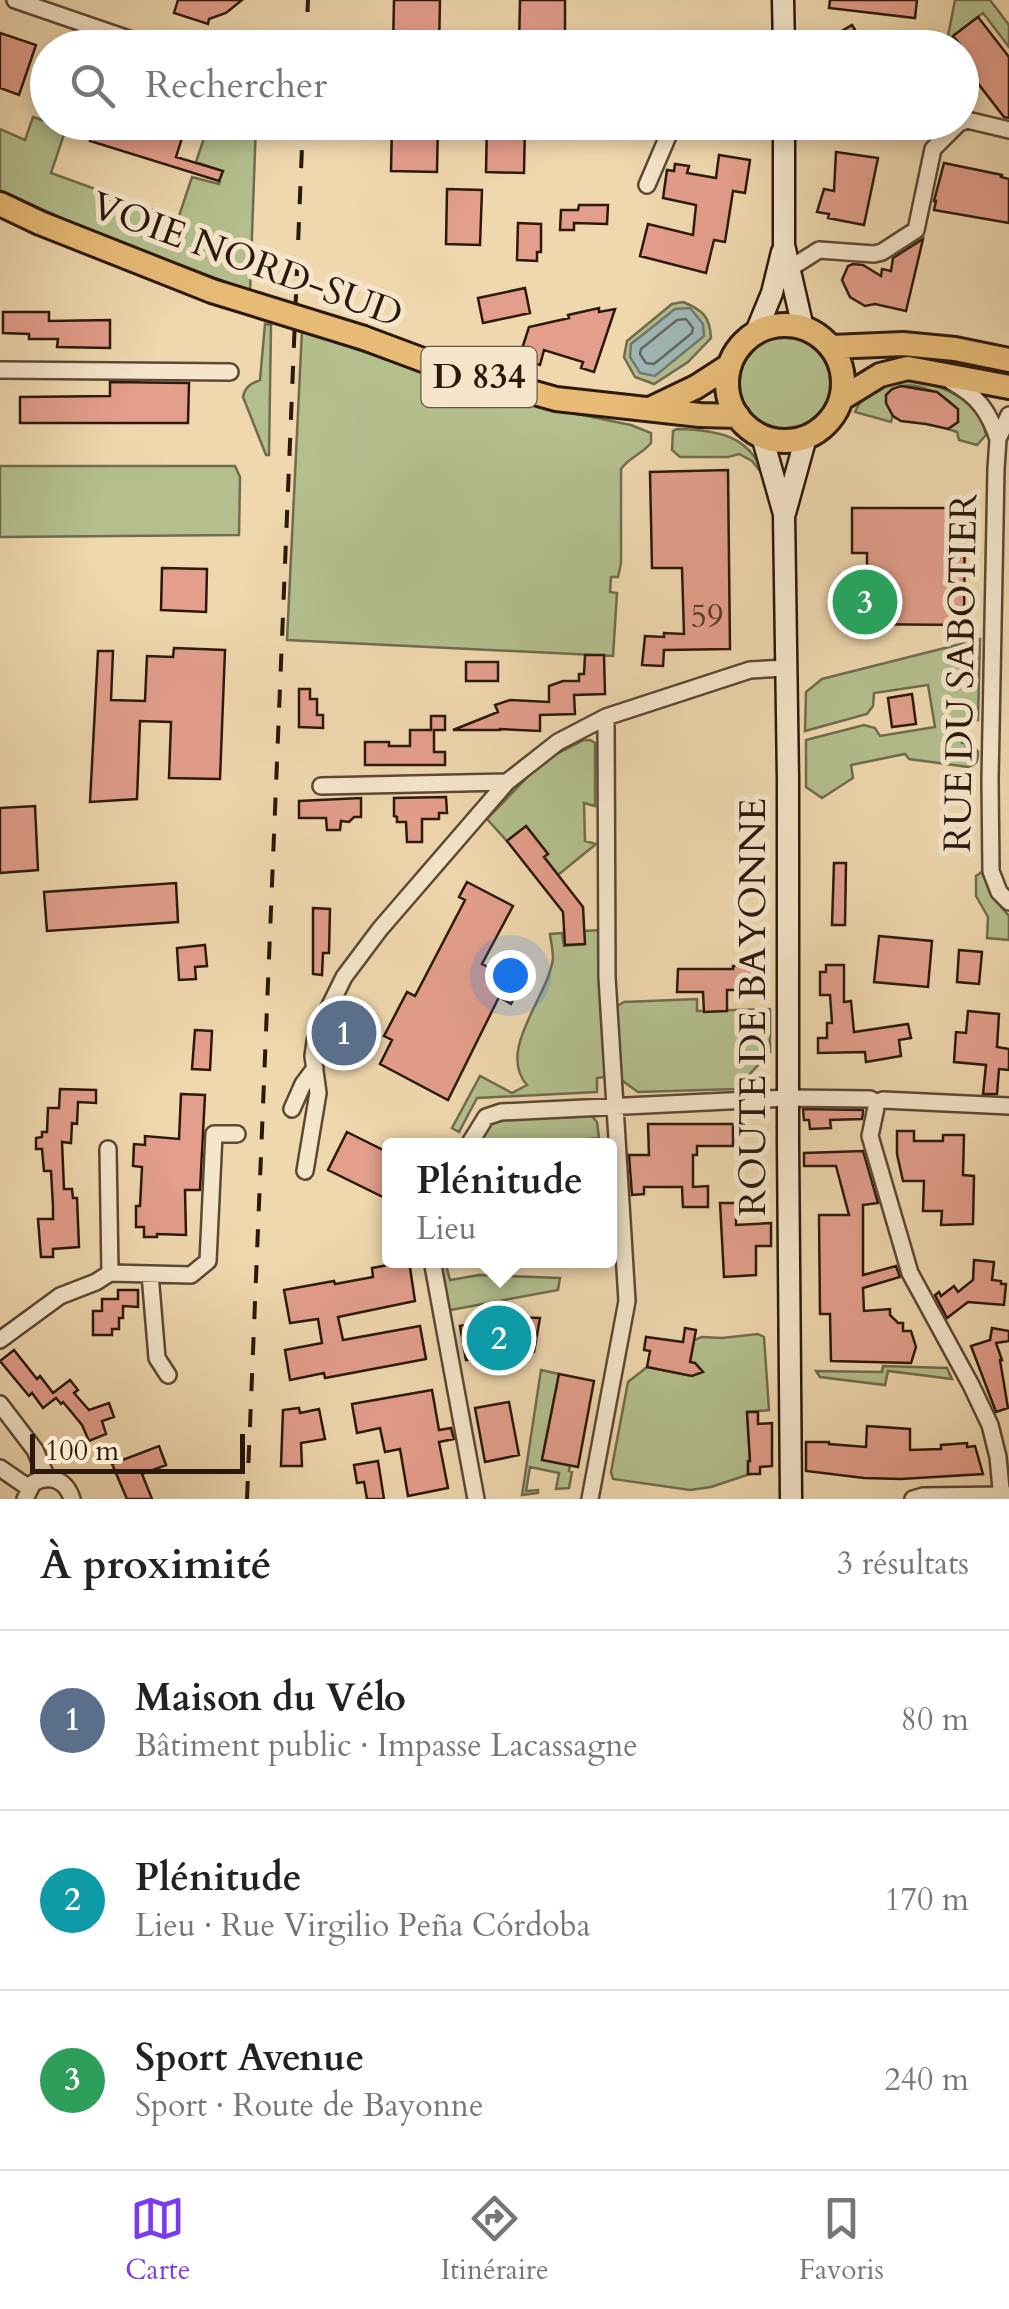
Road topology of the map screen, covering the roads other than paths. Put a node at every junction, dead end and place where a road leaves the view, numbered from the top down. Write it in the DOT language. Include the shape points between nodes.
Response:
graph roads {
  1 [pos="15,0"];
  2 [pos="783,0"];
  3 [pos="102,30"];
  4 [pos="784,30"];
  5 [pos="979,123"];
  6 [pos="1009,130"];
  7 [pos="666,140"];
  8 [pos="784,140"];
  9 [pos="942,140"];
  10 [pos="646,184"];
  11 [pos="0,204"];
  12 [pos="784,246"];
  13 [pos="788,268"];
  14 [pos="804,328"];
  15 [pos="756,332"];
  16 [pos="830,346"];
  17 [pos="1009,360"];
  18 [pos="730,366"];
  19 [pos="0,370"];
  20 [pos="932,371"];
  21 [pos="230,372"];
  22 [pos="1009,387"];
  23 [pos="841,399"];
  24 [pos="649,410"];
  25 [pos="1009,415"];
  26 [pos="738,416"];
  27 [pos="762,436"];
  28 [pos="806,437"];
  29 [pos="1001,449"];
  30 [pos="784,514"];
  31 [pos="786,668"];
  32 [pos="606,717"];
  33 [pos="506,782"];
  34 [pos="321,786"];
  35 [pos="1009,902"];
  36 [pos="315,1068"];
  37 [pos="788,1098"];
  38 [pos="877,1103"];
  39 [pos="615,1105"];
  40 [pos="1009,1106"];
  41 [pos="292,1109"];
  42 [pos="237,1134"];
  43 [pos="473,1138"];
  44 [pos="108,1149"];
  45 [pos="305,1170"];
  46 [pos="433,1268"];
  47 [pos="110,1273"];
  48 [pos="150,1274"];
  49 [pos="0,1340"];
  50 [pos="168,1375"];
  51 [pos="0,1404"];
  52 [pos="1004,1454"];
  53 [pos="0,1468"];
  54 [pos="46,1478"];
  55 [pos="27,1494"];
  56 [pos="1004,1496"];
  57 [pos="72,1499"];
  58 [pos="476,1499"];
  59 [pos="590,1499"];
  60 [pos="791,1499"];
  61 [pos="914,1499"];
  1 -- 3 [label="street"];
  2 -- 4 [label="main road"];
  5 -- 6 [label="street"];
  7 -- 10 [label="street"];
  8 -- 12 [label="main road"];
  9 -- 13 [label="street" via="933,149 916,230 882,252 819,250"];
  11 -- 24 [label="main road, VOIE NORD-SUD / D 834, bridge" via="212,291 438,366 556,399"];
  12 -- 13 [label="main road"];
  12 -- 15 [label="main road"];
  13 -- 14 [label="main road"];
  14 -- 15 [label="main road"];
  14 -- 16 [label="main road"];
  15 -- 18 [label="main road"];
  16 -- 17 [label="main road" via="903,344"];
  16 -- 23 [label="main road" via="840,363"];
  18 -- 24 [label="main road"];
  18 -- 26 [label="main road" via="727,383"];
  19 -- 21 [label="street"];
  20 -- 22 [label="main road"];
  20 -- 23 [label="main road" via="896,370"];
  20 -- 29 [label="street" via="976,398"];
  23 -- 28 [label="main road" via="834,415"];
  24 -- 26 [label="main road, VOIE NORD-SUD / D 834"];
  25 -- 29 [label="street, RUE DU SABOTIER"];
  26 -- 27 [label="main road"];
  27 -- 28 [label="main road"];
  27 -- 30 [label="main road, ROUTE DE BAYONNE"];
  28 -- 30 [label="main road, ROUTE DE BAYONNE"];
  29 -- 35 [label="street, RUE DU SABOTIER" via="991,871"];
  30 -- 31 [label="main road, ROUTE DE BAYONNE"];
  31 -- 32 [label="street" via="750,670"];
  31 -- 37 [label="main road, ROUTE DE BAYONNE"];
  32 -- 33 [label="street" via="558,742"];
  32 -- 39 [label="street" via="607,977"];
  33 -- 34 [label="street"];
  33 -- 36 [label="street" via="353,963 318,1030"];
  36 -- 41 [label="street"];
  36 -- 45 [label="street" via="318,1093"];
  37 -- 38 [label="street"];
  37 -- 39 [label="street"];
  37 -- 60 [label="main road, ROUTE DE BAYONNE"];
  38 -- 40 [label="street"];
  38 -- 52 [label="street" via="870,1136 910,1273"];
  39 -- 43 [label="street" via="492,1114"];
  39 -- 59 [label="street" via="627,1301"];
  42 -- 48 [label="street" via="214,1134 208,1260 191,1275"];
  44 -- 47 [label="street"];
  46 -- 58 [label="street"];
  47 -- 48 [label="street"];
  47 -- 49 [label="street" via="60,1296"];
  48 -- 50 [label="street" via="157,1358"];
  51 -- 54 [label="street" via="35,1450"];
  52 -- 56 [label="street"];
  53 -- 55 [label="street"];
  54 -- 55 [label="street"];
  54 -- 57 [label="street" via="66,1486"];
  56 -- 61 [label="street"];
}
